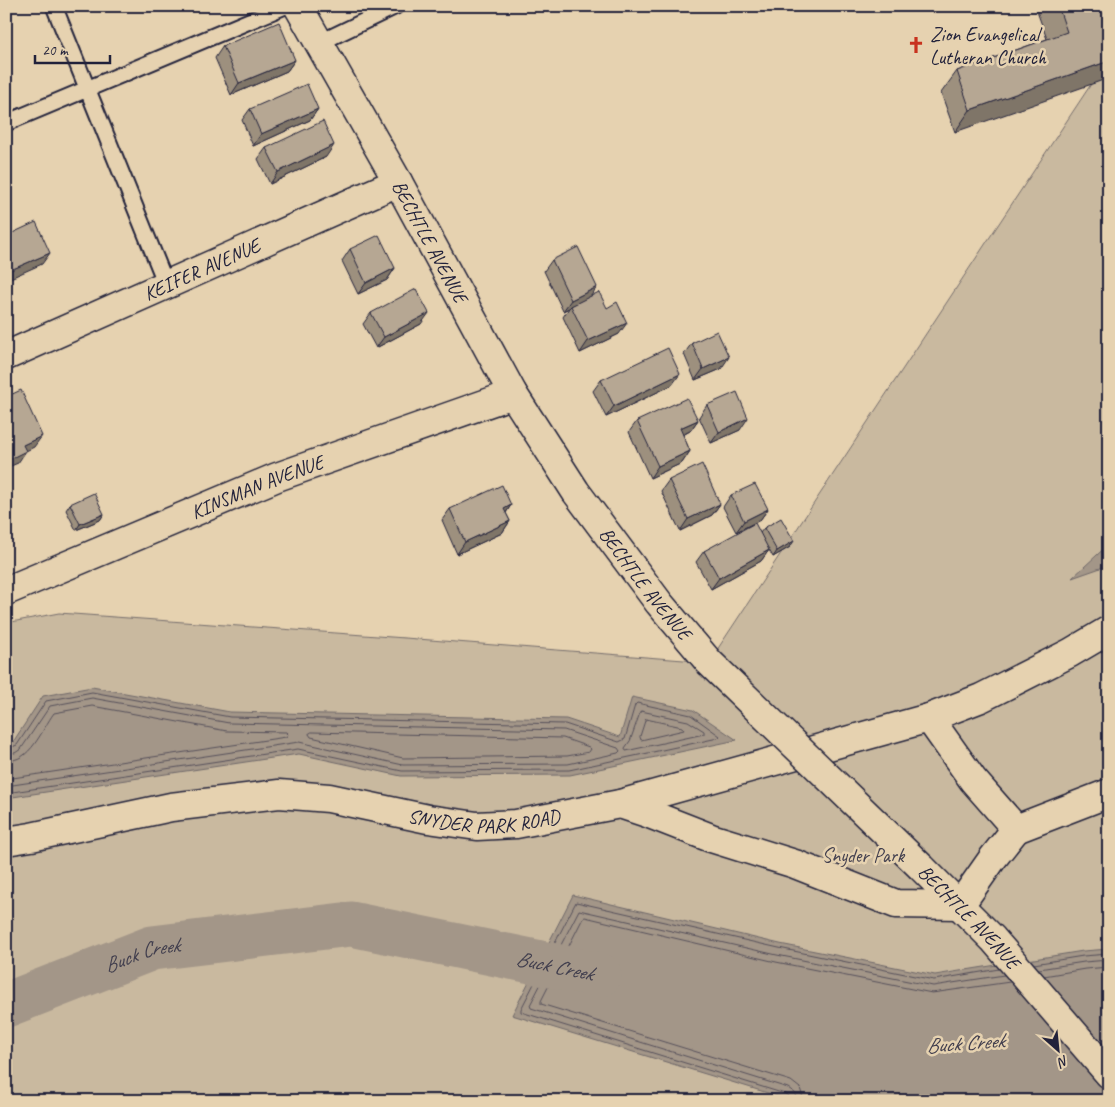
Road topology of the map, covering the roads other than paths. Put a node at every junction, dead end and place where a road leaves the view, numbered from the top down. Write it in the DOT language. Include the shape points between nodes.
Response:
graph roads {
  1 [pos="54,6"];
  2 [pos="285,6"];
  3 [pos="298,6"];
  4 [pos="396,6"];
  5 [pos="319,44"];
  6 [pos="87,89"];
  7 [pos="6,123"];
  8 [pos="398,182"];
  9 [pos="166,284"];
  10 [pos="6,356"];
  11 [pos="513,394"];
  12 [pos="6,591"];
  13 [pos="1109,630"];
  14 [pos="929,718"];
  15 [pos="1109,793"];
  16 [pos="620,804"];
  17 [pos="1016,829"];
  18 [pos="18,839"];
  19 [pos="6,851"];
  20 [pos="960,906"];
  21 [pos="1109,1074"];
  1 -- 6 [label="lane"];
  2 -- 6 [label="lane"];
  3 -- 5 [label="street, BECHTLE AVENUE"];
  4 -- 5 [label="lane"];
  5 -- 8 [label="street, BECHTLE AVENUE"];
  6 -- 7 [label="lane"];
  6 -- 9 [label="lane"];
  8 -- 9 [label="street, KEIFER AVENUE"];
  8 -- 11 [label="street, BECHTLE AVENUE"];
  9 -- 10 [label="street, KEIFER AVENUE"];
  11 -- 12 [label="street, KINSMAN AVENUE" via="277,477"];
  11 -- 20 [label="street, BECHTLE AVENUE, bridge" via="576,492 659,604 709,662"];
  13 -- 14 [label="street, SNYDER PARK ROAD" via="982,698"];
  14 -- 16 [label="street, SNYDER PARK ROAD"];
  14 -- 17 [label="street" via="973,780"];
  15 -- 17 [label="street"];
  16 -- 18 [label="street, SNYDER PARK ROAD" via="516,824 477,826 329,798 279,794 171,807"];
  16 -- 20 [label="street" via="711,838 795,864 896,904"];
  17 -- 20 [label="street"];
  18 -- 19 [label="street, SNYDER PARK ROAD"];
  20 -- 21 [label="street, BECHTLE AVENUE" via="993,939"];
}
